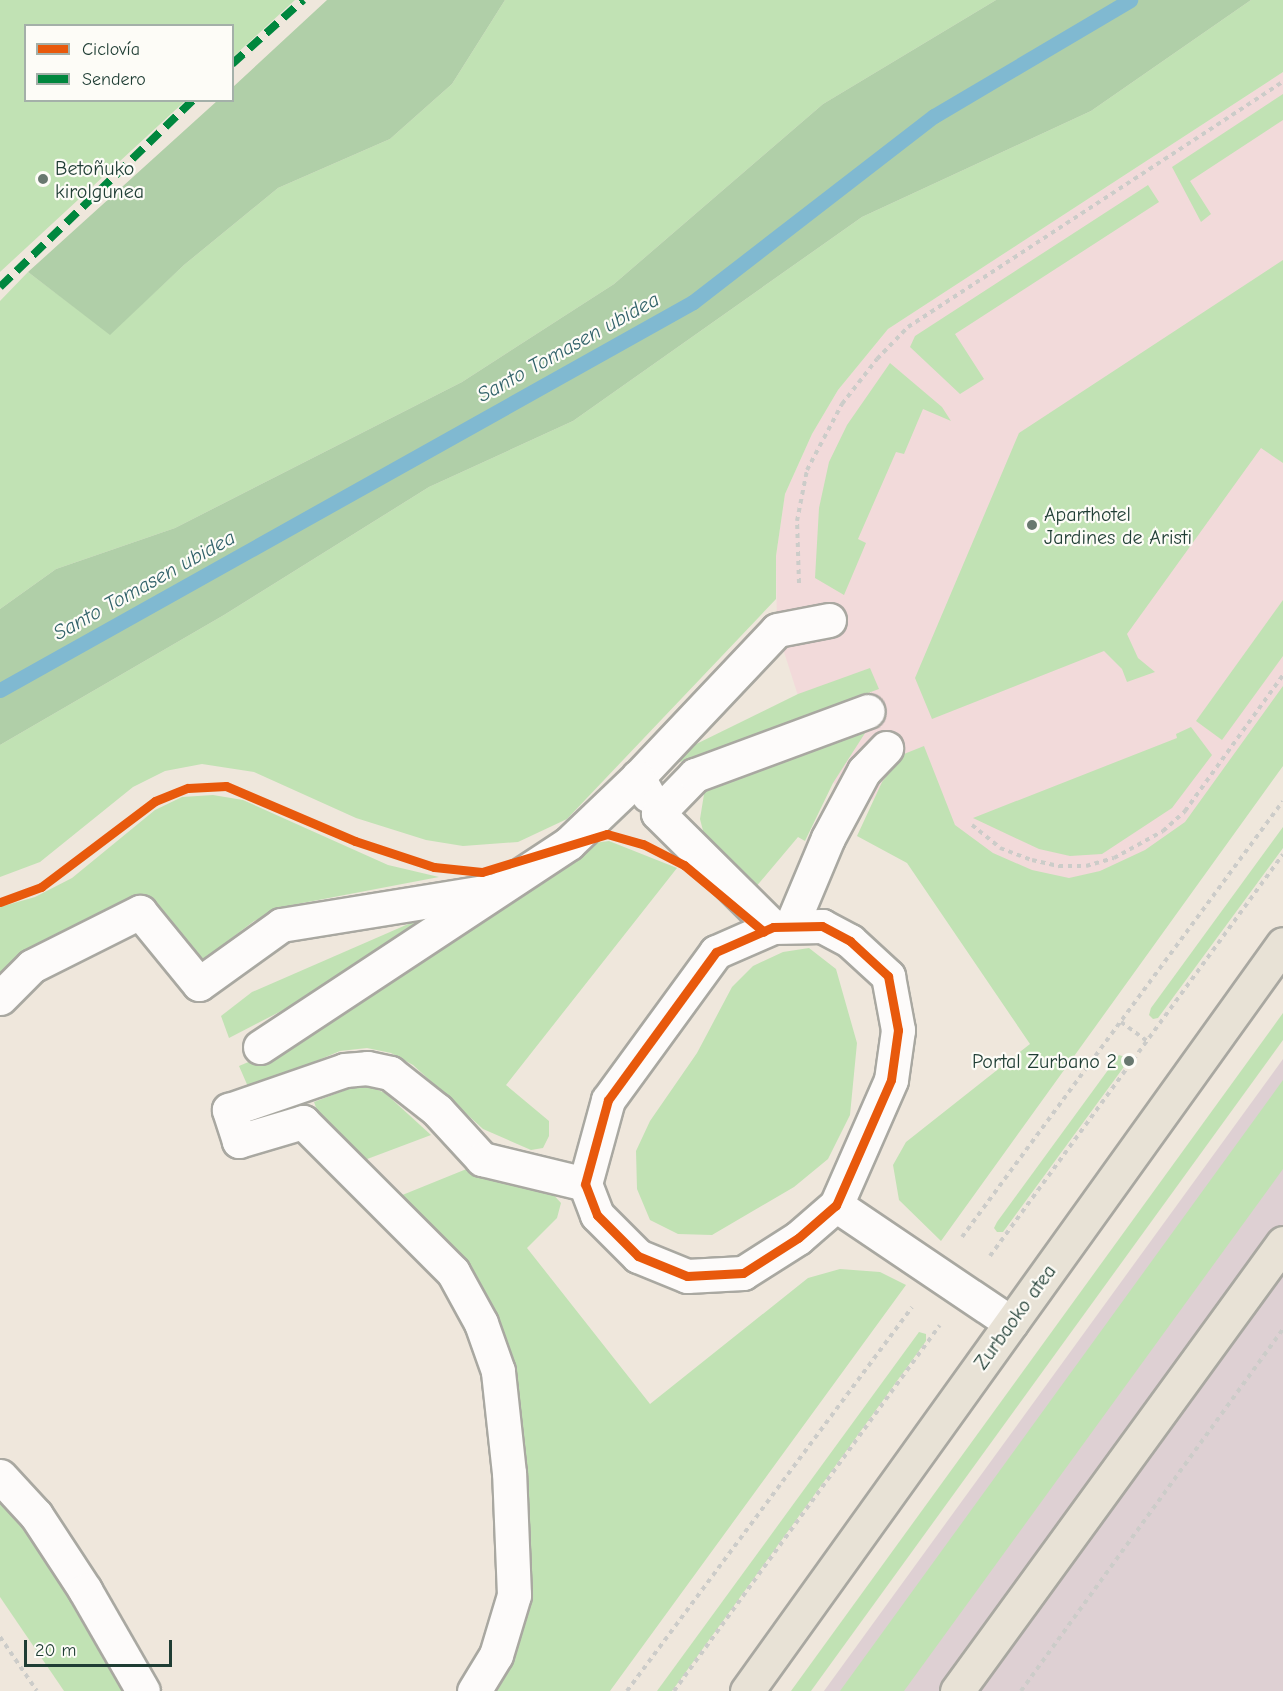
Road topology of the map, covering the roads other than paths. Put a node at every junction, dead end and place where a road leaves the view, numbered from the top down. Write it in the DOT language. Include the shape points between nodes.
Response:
graph roads {
  1 [pos="814,623"];
  2 [pos="868,711"];
  3 [pos="886,748"];
  4 [pos="638,777"];
  5 [pos="657,813"];
  6 [pos="496,890"];
  7 [pos="782,927"];
  8 [pos="1283,944"];
  9 [pos="0,998"];
  10 [pos="260,1047"];
  11 [pos="585,1184"];
  12 [pos="837,1205"];
  13 [pos="1283,1243"];
  14 [pos="1011,1323"];
  15 [pos="0,1476"];
  16 [pos="143,1691"];
  17 [pos="474,1691"];
  18 [pos="747,1691"];
  19 [pos="957,1691"];
  1 -- 4 [label="street" via="777,630"];
  2 -- 5 [label="street" via="695,775"];
  3 -- 7 [label="street" via="864,771"];
  4 -- 5 [label="street"];
  4 -- 6 [label="street" via="569,843"];
  5 -- 7 [label="street"];
  6 -- 9 [label="street" via="281,925 199,984 140,912 32,966"];
  6 -- 10 [label="street"];
  7 -- 11 [label="street" via="716,952 664,1019 608,1101"];
  7 -- 12 [label="street" via="822,926 850,941 888,976 898,1030 891,1080"];
  8 -- 14 [label="main road, Zurbaoko atea"];
  11 -- 12 [label="street" via="597,1215 638,1256 687,1276 743,1273 798,1238"];
  11 -- 17 [label="street" via="482,1159 437,1110 390,1073 367,1068 345,1070 229,1110 239,1141 303,1122 453,1272 481,1323 498,1371 509,1473 514,1595 496,1655"];
  12 -- 14 [label="street"];
  13 -- 19 [label="main road"];
  14 -- 18 [label="main road, Zurbaoko atea"];
  15 -- 16 [label="street" via="36,1515"];
}
